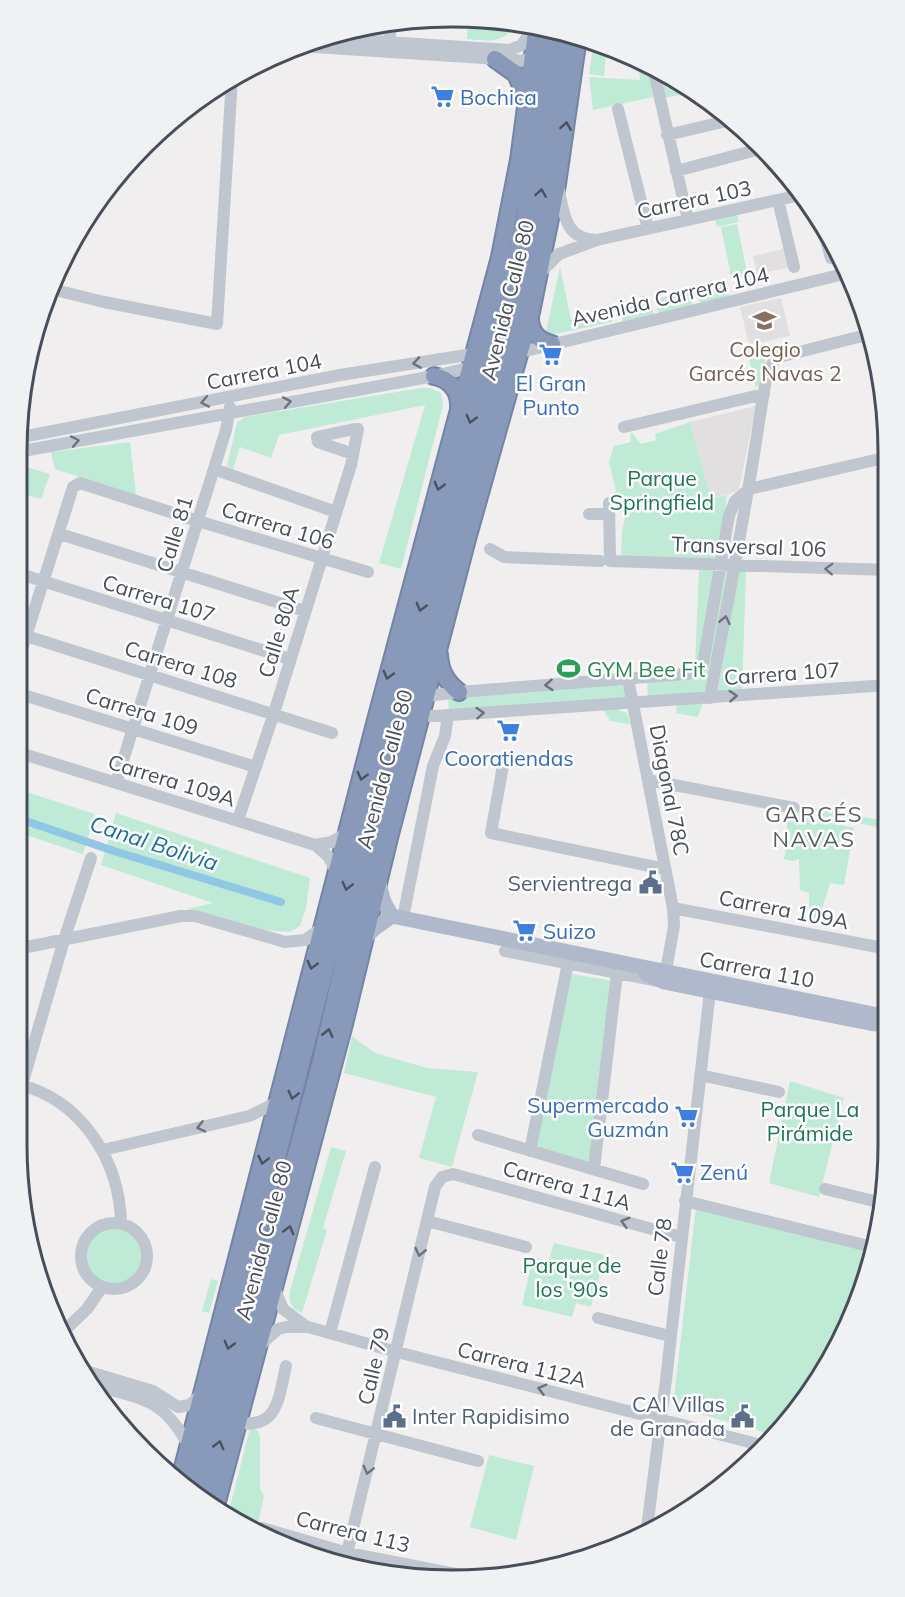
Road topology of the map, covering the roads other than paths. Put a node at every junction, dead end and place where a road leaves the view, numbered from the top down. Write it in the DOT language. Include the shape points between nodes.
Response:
graph roads {
  1 [pos="390,32"];
  2 [pos="530,34"];
  3 [pos="535,35"];
  4 [pos="557,40"];
  5 [pos="343,41"];
  6 [pos="563,41"];
  7 [pos="564,41"];
  8 [pos="326,47"];
  9 [pos="389,48"];
  10 [pos="548,48"];
  11 [pos="532,58"];
  12 [pos="495,59"];
  13 [pos="655,79"];
  14 [pos="231,89"];
  15 [pos="527,100"];
  16 [pos="618,108"];
  17 [pos="721,122"];
  18 [pos="667,135"];
  19 [pos="752,151"];
  20 [pos="676,171"];
  21 [pos="557,184"];
  22 [pos="793,197"];
  23 [pos="778,200"];
  24 [pos="688,220"];
  25 [pos="648,229"];
  26 [pos="597,240"];
  27 [pos="794,267"];
  28 [pos="540,273"];
  29 [pos="839,275"];
  30 [pos="59,291"];
  31 [pos="531,312"];
  32 [pos="862,336"];
  33 [pos="552,344"];
  34 [pos="492,357"];
  35 [pos="434,376"];
  36 [pos="764,394"];
  37 [pos="231,397"];
  38 [pos="459,409"];
  39 [pos="230,412"];
  40 [pos="624,427"];
  41 [pos="28,436"];
  42 [pos="27,450"];
  43 [pos="353,454"];
  44 [pos="878,459"];
  45 [pos="214,469"];
  46 [pos="749,489"];
  47 [pos="336,512"];
  48 [pos="459,513"];
  49 [pos="589,514"];
  50 [pos="198,521"];
  51 [pos="60,534"];
  52 [pos="467,539"];
  53 [pos="489,549"];
  54 [pos="322,558"];
  55 [pos="605,561"];
  56 [pos="721,565"];
  57 [pos="735,566"];
  58 [pos="878,570"];
  59 [pos="368,572"];
  60 [pos="183,573"];
  61 [pos="27,576"];
  62 [pos="44,582"];
  63 [pos="305,611"];
  64 [pos="168,621"];
  65 [pos="27,622"];
  66 [pos="27,636"];
  67 [pos="438,653"];
  68 [pos="290,659"];
  69 [pos="151,675"];
  70 [pos="628,679"];
  71 [pos="878,686"];
  72 [pos="459,692"];
  73 [pos="27,696"];
  74 [pos="710,698"];
  75 [pos="633,703"];
  76 [pos="412,707"];
  77 [pos="274,713"];
  78 [pos="448,715"];
  79 [pos="376,720"];
  80 [pos="133,729"];
  81 [pos="332,733"];
  82 [pos="27,755"];
  83 [pos="504,760"];
  84 [pos="256,767"];
  85 [pos="648,780"];
  86 [pos="116,783"];
  87 [pos="794,808"];
  88 [pos="238,820"];
  89 [pos="347,833"];
  90 [pos="389,838"];
  91 [pos="315,845"];
  92 [pos="370,856"];
  93 [pos="91,858"];
  94 [pos="665,869"];
  95 [pos="337,872"];
  96 [pos="378,881"];
  97 [pos="673,908"];
  98 [pos="398,917"];
  99 [pos="322,928"];
  100 [pos="364,939"];
  101 [pos="64,940"];
  102 [pos="27,947"];
  103 [pos="878,947"];
  104 [pos="505,951"];
  105 [pos="569,958"];
  106 [pos="618,967"];
  107 [pos="664,977"];
  108 [pos="710,991"];
  109 [pos="878,1020"];
  110 [pos="878,1020"];
  111 [pos="27,1059"];
  112 [pos="700,1075"];
  113 [pos="27,1088"];
  114 [pos="779,1092"];
  115 [pos="276,1103"];
  116 [pos="478,1135"];
  117 [pos="103,1150"];
  118 [pos="530,1151"];
  119 [pos="375,1167"];
  120 [pos="594,1169"];
  121 [pos="442,1177"];
  122 [pos="643,1184"];
  123 [pos="825,1189"];
  124 [pos="685,1201"];
  125 [pos="874,1201"];
  126 [pos="427,1221"];
  127 [pos="121,1224"];
  128 [pos="681,1237"];
  129 [pos="866,1245"];
  130 [pos="526,1247"];
  131 [pos="102,1287"];
  132 [pos="274,1287"];
  133 [pos="598,1318"];
  134 [pos="68,1327"];
  135 [pos="308,1327"];
  136 [pos="330,1333"];
  137 [pos="670,1336"];
  138 [pos="258,1346"];
  139 [pos="397,1352"];
  140 [pos="286,1366"];
  141 [pos="94,1373"];
  142 [pos="104,1388"];
  143 [pos="203,1392"];
  144 [pos="316,1418"];
  145 [pos="660,1420"];
  146 [pos="238,1422"];
  147 [pos="377,1434"];
  148 [pos="755,1443"];
  149 [pos="189,1447"];
  150 [pos="478,1461"];
  151 [pos="182,1472"];
  152 [pos="194,1483"];
  153 [pos="207,1491"];
  154 [pos="218,1499"];
  155 [pos="648,1522"];
  156 [pos="279,1533"];
  157 [pos="348,1553"];
  158 [pos="347,1557"];
  159 [pos="431,1569"];
  1 -- 9 [label="street"];
  2 -- 9 [label="street" via="522,45 509,50"];
  3 -- 11 [label="highway, Avenida Calle 80"];
  4 -- 10 [label="highway, Avenida Calle 80"];
  5 -- 9 [label="street"];
  34 -- 6 [label="highway, Avenida Calle 80, one-way" via="527,266"];
  21 -- 7 [label="highway, Avenida Calle 80, one-way"];
  8 -- 9 [label="street"];
  9 -- 12 [label="street"];
  10 -- 11 [label="street"];
  10 -- 34 [label="highway, Avenida Calle 80" via="525,217"];
  11 -- 12 [label="street"];
  11 -- 15 [label="highway, Avenida Calle 80"];
  12 -- 15 [label="highway" via="516,74"];
  13 -- 18 [label="street"];
  14 -- 30 [label="street" via="217,324"];
  15 -- 34 [label="highway, Avenida Calle 80"];
  16 -- 25 [label="street"];
  17 -- 18 [label="street"];
  18 -- 20 [label="street"];
  19 -- 20 [label="street, Carrera 103"];
  20 -- 24 [label="street"];
  21 -- 26 [label="street" via="570,228 579,237"];
  21 -- 28 [label="highway, Avenida Calle 80"];
  22 -- 23 [label="street, Carrera 103"];
  23 -- 24 [label="street, Carrera 103"];
  23 -- 27 [label="street"];
  24 -- 25 [label="street, Carrera 103"];
  25 -- 26 [label="street, Carrera 103"];
  26 -- 28 [label="street, Carrera 103" via="559,254"];
  28 -- 31 [label="highway, Avenida Calle 80"];
  29 -- 33 [label="street, Avenida Carrera 104"];
  31 -- 33 [label="highway" via="530,324 535,335"];
  31 -- 34 [label="highway, Avenida Calle 80"];
  32 -- 36 [label="street" via="775,359"];
  33 -- 34 [label="street, Avenida Carrera 104"];
  34 -- 35 [label="street, Carrera 104"];
  34 -- 37 [label="street, Carrera 104, one-way" via="340,375"];
  34 -- 38 [label="highway, Avenida Calle 80"];
  34 -- 48 [label="highway, Avenida Calle 80"];
  34 -- 52 [label="highway, Avenida Calle 80"];
  34 -- 76 [label="highway, Avenida Calle 80, one-way"];
  35 -- 38 [label="highway" via="453,386"];
  39 -- 35 [label="street, Carrera 104, one-way"];
  36 -- 40 [label="street"];
  36 -- 46 [label="street"];
  37 -- 39 [label="street, Calle 81"];
  37 -- 41 [label="street, Carrera 104, one-way"];
  38 -- 79 [label="highway, Avenida Calle 80, one-way"];
  42 -- 39 [label="street, Carrera 104, one-way"];
  39 -- 45 [label="street, Calle 81"];
  43 -- 47 [label="street, Calle 80A"];
  44 -- 46 [label="street"];
  45 -- 47 [label="street"];
  45 -- 50 [label="street, Calle 81"];
  46 -- 56 [label="street" via="731,509"];
  46 -- 57 [label="street"];
  47 -- 54 [label="street, Calle 80A"];
  48 -- 52 [label="highway"];
  48 -- 76 [label="highway, Avenida Calle 80"];
  49 -- 55 [label="street" via="609,509"];
  50 -- 51 [label="street, Carrera 106" via="80,483 76,484"];
  50 -- 54 [label="street, Carrera 106"];
  50 -- 60 [label="street, Calle 81"];
  51 -- 60 [label="street"];
  51 -- 62 [label="street"];
  52 -- 67 [label="highway, Avenida Calle 80"];
  53 -- 55 [label="street, Transversal 106" via="504,557"];
  54 -- 59 [label="street, Carrera 106"];
  54 -- 63 [label="street, Calle 80A"];
  55 -- 56 [label="street, Transversal 106"];
  56 -- 57 [label="street, Transversal 106"];
  56 -- 70 [label="street, Carrera 107" via="700,671"];
  58 -- 57 [label="street, Transversal 106, one-way"];
  74 -- 57 [label="street, one-way"];
  60 -- 63 [label="street"];
  60 -- 64 [label="street, Calle 81"];
  61 -- 62 [label="street, Carrera 107"];
  62 -- 64 [label="street, Carrera 107"];
  62 -- 65 [label="street"];
  63 -- 68 [label="street, Calle 80A"];
  64 -- 68 [label="street, Carrera 107"];
  64 -- 69 [label="street, Calle 81"];
  66 -- 69 [label="street, Carrera 108"];
  67 -- 72 [label="highway" via="445,678"];
  67 -- 76 [label="highway, Avenida Calle 80"];
  68 -- 77 [label="street, Calle 80A"];
  69 -- 77 [label="street, Carrera 108"];
  69 -- 80 [label="street, Calle 81"];
  70 -- 72 [label="street, Carrera 107, one-way"];
  70 -- 75 [label="street, Diagonal 78C"];
  74 -- 71 [label="street, Carrera 107, one-way"];
  72 -- 76 [label="street, Carrera 107"];
  73 -- 80 [label="street, Carrera 109"];
  74 -- 75 [label="street, Carrera 107"];
  78 -- 75 [label="street, Carrera 107, one-way"];
  75 -- 85 [label="street, Diagonal 78C"];
  76 -- 78 [label="street, Carrera 107"];
  76 -- 79 [label="street, Carrera 107"];
  76 -- 90 [label="highway, Avenida Calle 80"];
  76 -- 92 [label="highway, Avenida Calle 80"];
  76 -- 152 [label="highway, Avenida Calle 80, one-way"];
  77 -- 81 [label="street, Carrera 108"];
  77 -- 84 [label="street, Calle 80A"];
  78 -- 98 [label="street"];
  79 -- 89 [label="highway, Avenida Calle 80, one-way"];
  80 -- 84 [label="street, Carrera 109"];
  80 -- 86 [label="street, Calle 81"];
  82 -- 86 [label="street, Carrera 109A"];
  83 -- 94 [label="street" via="491,833"];
  84 -- 88 [label="street, Calle 80A"];
  85 -- 87 [label="street"];
  85 -- 94 [label="street, Diagonal 78C"];
  86 -- 88 [label="street, Carrera 109A"];
  88 -- 91 [label="street, Carrera 109A"];
  89 -- 91 [label="street" via="332,842"];
  89 -- 95 [label="highway, Avenida Calle 80"];
  90 -- 92 [label="highway"];
  90 -- 96 [label="highway, Avenida Calle 80"];
  91 -- 95 [label="street" via="328,856"];
  153 -- 92 [label="highway, Avenida Calle 80, one-way" via="321,1061"];
  93 -- 101 [label="street"];
  94 -- 97 [label="street, Diagonal 78C"];
  95 -- 99 [label="highway, Avenida Calle 80"];
  96 -- 98 [label="main road" via="384,902"];
  96 -- 100 [label="highway, Avenida Calle 80"];
  97 -- 103 [label="street, Carrera 109A"];
  97 -- 107 [label="street, Diagonal 78C" via="674,926"];
  98 -- 100 [label="main road" via="374,928"];
  98 -- 105 [label="main road, Carrera 110"];
  99 -- 101 [label="street" via="305,940 285,942 195,916 181,916"];
  99 -- 115 [label="highway, Avenida Calle 80, one-way"];
  132 -- 100 [label="highway, Avenida Calle 80, one-way"];
  101 -- 102 [label="street"];
  101 -- 111 [label="street"];
  104 -- 105 [label="street, Carrera 110"];
  105 -- 106 [label="main road, Carrera 110"];
  105 -- 118 [label="street"];
  106 -- 107 [label="main road, Carrera 110"];
  106 -- 120 [label="street"];
  107 -- 108 [label="main road, Carrera 110"];
  107 -- 109 [label="main road, Carrera 110"];
  108 -- 110 [label="main road, Carrera 110"];
  108 -- 112 [label="street, Calle 78"];
  112 -- 114 [label="street"];
  112 -- 124 [label="street, Calle 78"];
  113 -- 117 [label="street" via="70,1111"];
  115 -- 117 [label="street, one-way" via="249,1116"];
  115 -- 143 [label="highway, Avenida Calle 80, one-way"];
  116 -- 118 [label="street"];
  117 -- 127 [label="street" via="118,1188"];
  118 -- 120 [label="street"];
  119 -- 136 [label="street"];
  120 -- 122 [label="street"];
  121 -- 126 [label="street, Calle 79" via="435,1187"];
  128 -- 121 [label="street, Carrera 111A, one-way" via="453,1174"];
  123 -- 125 [label="street"];
  124 -- 128 [label="street, Calle 78"];
  124 -- 129 [label="street"];
  126 -- 130 [label="street"];
  126 -- 139 [label="street, Calle 79, one-way"];
  127 -- 131 [label="street" via="101,1225 86,1237 82,1246 86,1275"];
  127 -- 131 [label="street" via="142,1239 145,1266 132,1283 112,1289"];
  128 -- 137 [label="street, Calle 78"];
  131 -- 134 [label="street"];
  132 -- 135 [label="street, Carrera 112A" via="283,1310"];
  132 -- 138 [label="highway, Avenida Calle 80"];
  133 -- 137 [label="street"];
  135 -- 136 [label="street, Carrera 112A"];
  135 -- 138 [label="street, Carrera 112A" via="278,1329"];
  136 -- 139 [label="street, Carrera 112A"];
  137 -- 145 [label="street, Calle 78"];
  138 -- 146 [label="highway, Avenida Calle 80"];
  145 -- 139 [label="street, Carrera 112A, one-way"];
  139 -- 147 [label="street, Calle 79"];
  140 -- 146 [label="street" via="270,1417 255,1425"];
  141 -- 143 [label="street" via="153,1391 178,1407 190,1405"];
  142 -- 149 [label="street" via="157,1405 177,1426"];
  143 -- 149 [label="highway, Avenida Calle 80"];
  144 -- 147 [label="street"];
  145 -- 148 [label="street, Carrera 112A"];
  145 -- 155 [label="street, Calle 78"];
  146 -- 154 [label="highway, Avenida Calle 80"];
  147 -- 150 [label="street"];
  147 -- 157 [label="street, Calle 79, one-way"];
  149 -- 151 [label="highway, Avenida Calle 80"];
  156 -- 157 [label="street, Carrera 113"];
  157 -- 158 [label="street, Calle 79"];
  157 -- 159 [label="street, Carrera 113"];
}
